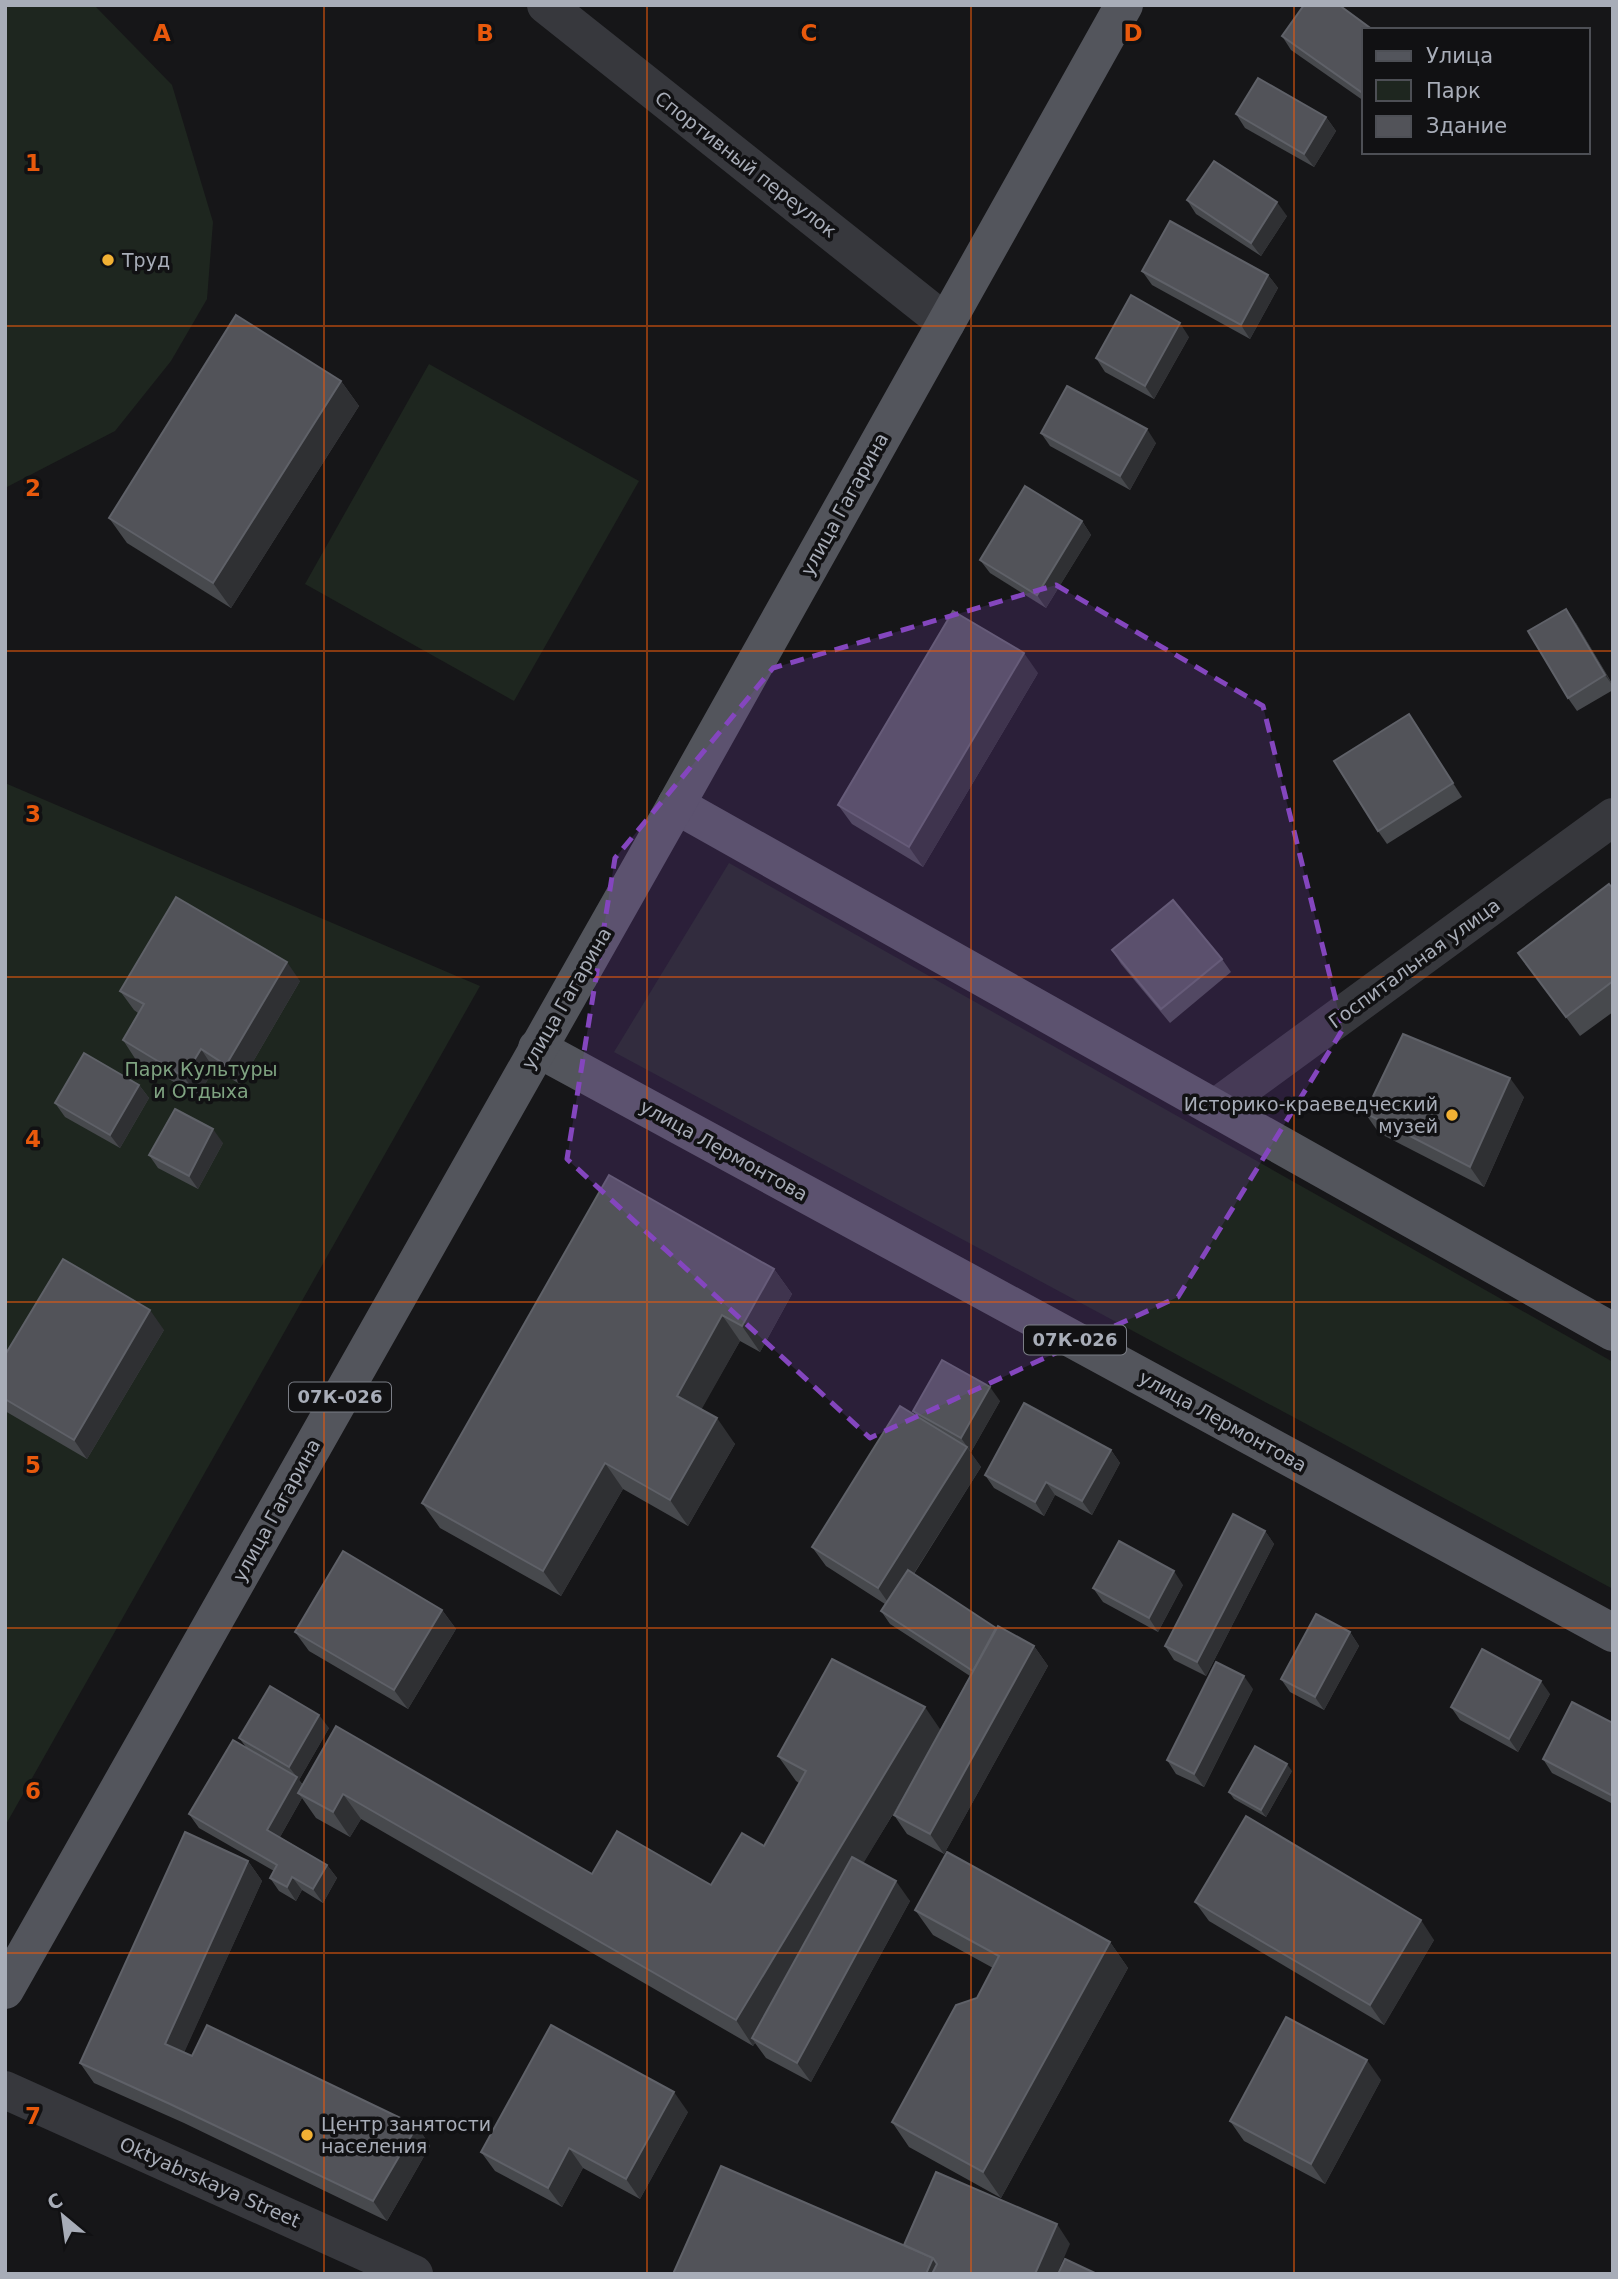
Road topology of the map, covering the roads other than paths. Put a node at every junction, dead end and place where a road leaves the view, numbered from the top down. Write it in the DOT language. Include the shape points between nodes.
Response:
graph roads {
  1 [pos="546,5"];
  2 [pos="1124,5"];
  3 [pos="946,323"];
  4 [pos="676,805"];
  5 [pos="1613,817"];
  6 [pos="537,1048"];
  7 [pos="1215,1108"];
  8 [pos="1613,1332"];
  9 [pos="1613,1633"];
  10 [pos="5,1990"];
  11 [pos="5,2090"];
  12 [pos="414,2274"];
  1 -- 3 [label="street, Спортивный переулок"];
  2 -- 3 [label="main road, улица Гагарина"];
  3 -- 4 [label="main road, улица Гагарина"];
  4 -- 6 [label="main road, улица Гагарина / 07К-026"];
  4 -- 7 [label="main road"];
  5 -- 7 [label="street, Госпитальная улица"];
  6 -- 9 [label="main road, улица Лермонтова / 07К-026"];
  6 -- 10 [label="main road, улица Гагарина / 07К-026"];
  7 -- 8 [label="main road"];
  11 -- 12 [label="street, Oktyabrskaya Street"];
}
